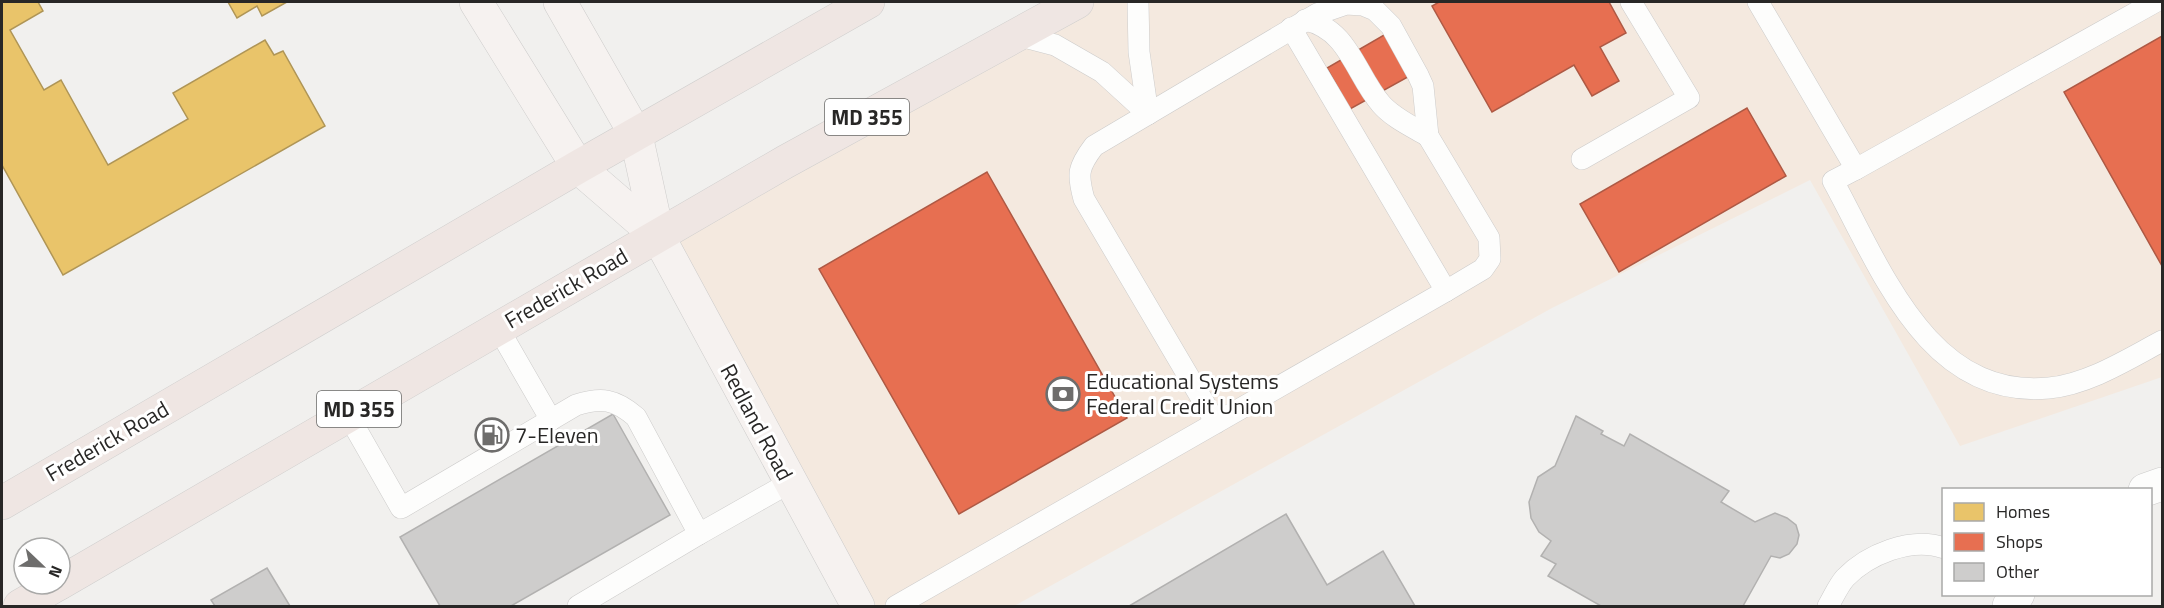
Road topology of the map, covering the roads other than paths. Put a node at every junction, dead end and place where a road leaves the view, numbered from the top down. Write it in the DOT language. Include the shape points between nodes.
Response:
graph roads {
  1 [pos="476,2"];
  2 [pos="560,2"];
  3 [pos="868,2"];
  4 [pos="1077,2"];
  5 [pos="1138,2"];
  6 [pos="1631,2"];
  7 [pos="1758,2"];
  8 [pos="2154,2"];
  9 [pos="1298,24"];
  10 [pos="1016,35"];
  11 [pos="1148,114"];
  12 [pos="636,135"];
  13 [pos="1428,136"];
  14 [pos="1582,159"];
  15 [pos="578,166"];
  16 [pos="1856,169"];
  17 [pos="658,236"];
  18 [pos="1446,291"];
  19 [pos="498,328"];
  20 [pos="2163,341"];
  21 [pos="348,415"];
  22 [pos="551,420"];
  23 [pos="1216,423"];
  24 [pos="789,483"];
  25 [pos="2,503"];
  26 [pos="699,534"];
  27 [pos="1942,548"];
  28 [pos="72,575"];
  29 [pos="37,596"];
  30 [pos="20,606"];
  31 [pos="578,606"];
  32 [pos="858,606"];
  33 [pos="896,606"];
  34 [pos="1828,606"];
  1 -- 15 [label="main road"];
  2 -- 12 [label="main road"];
  3 -- 12 [label="main road, Frederick Road"];
  4 -- 10 [label="main road, Frederick Road / MD 355"];
  5 -- 11 [label="lane" via="1138,52"];
  6 -- 14 [label="lane" via="1689,98"];
  7 -- 16 [label="lane"];
  8 -- 16 [label="lane"];
  9 -- 11 [label="lane"];
  9 -- 13 [label="lane" via="1329,28 1346,47 1381,104"];
  9 -- 13 [label="lane" via="1346,4 1363,5 1383,17 1423,86"];
  9 -- 18 [label="lane"];
  10 -- 11 [label="lane" via="1055,45 1102,72"];
  10 -- 17 [label="main road, Frederick Road / MD 355"];
  11 -- 23 [label="lane" via="1094,146 1082,161 1078,178 1084,199"];
  12 -- 15 [label="main road, Frederick Road"];
  12 -- 17 [label="main road"];
  13 -- 18 [label="lane" via="1492,249 1483,269"];
  15 -- 17 [label="main road"];
  15 -- 25 [label="main road, Frederick Road"];
  16 -- 20 [label="lane" via="1833,182 1910,320 1939,352 1962,369 2017,389 2050,388 2118,365"];
  17 -- 19 [label="main road, Frederick Road / MD 355"];
  17 -- 24 [label="main road, Redland Road"];
  18 -- 23 [label="lane"];
  19 -- 21 [label="main road, Frederick Road / MD 355"];
  19 -- 22 [label="lane"];
  21 -- 22 [label="lane" via="401,508"];
  21 -- 28 [label="main road, Frederick Road / MD 355"];
  22 -- 26 [label="lane" via="576,405 596,399 622,405 636,417"];
  23 -- 33 [label="lane"];
  24 -- 26 [label="lane"];
  24 -- 32 [label="main road, Redland Road"];
  26 -- 31 [label="lane"];
  27 -- 34 [label="lane" via="1911,546 1886,551 1844,579"];
  29 -- 30 [label="main road, Frederick Road / MD 355"];
}
